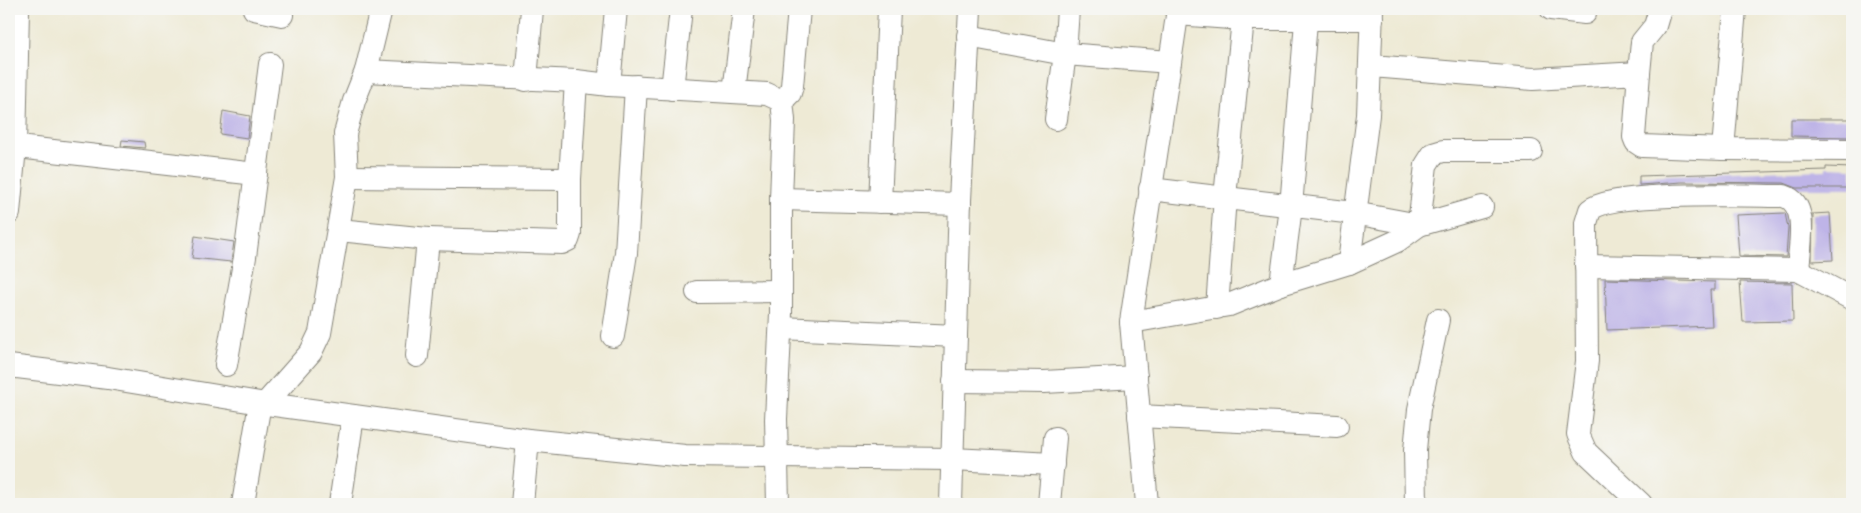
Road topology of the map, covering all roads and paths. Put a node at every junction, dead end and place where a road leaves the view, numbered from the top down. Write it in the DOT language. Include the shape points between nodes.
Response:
graph roads {
  1 [pos="18,9"];
  2 [pos="254,9"];
  3 [pos="380,9"];
  4 [pos="532,9"];
  5 [pos="616,9"];
  6 [pos="680,9"];
  7 [pos="744,9"];
  8 [pos="799,9"];
  9 [pos="889,9"];
  10 [pos="970,9"];
  11 [pos="1068,9"];
  12 [pos="1551,9"];
  13 [pos="1660,9"];
  14 [pos="1735,9"];
  15 [pos="1178,12"];
  16 [pos="1585,13"];
  17 [pos="282,14"];
  18 [pos="1244,14"];
  19 [pos="1306,14"];
  20 [pos="1372,14"];
  21 [pos="968,36"];
  22 [pos="1065,54"];
  23 [pos="1170,62"];
  24 [pos="270,64"];
  25 [pos="1372,66"];
  26 [pos="366,71"];
  27 [pos="1639,72"];
  28 [pos="526,80"];
  29 [pos="576,81"];
  30 [pos="609,85"];
  31 [pos="636,86"];
  32 [pos="672,89"];
  33 [pos="734,92"];
  34 [pos="782,102"];
  35 [pos="1056,119"];
  36 [pos="12,147"];
  37 [pos="1723,149"];
  38 [pos="1852,150"];
  39 [pos="1531,151"];
  40 [pos="256,174"];
  41 [pos="347,177"];
  42 [pos="570,179"];
  43 [pos="1150,189"];
  44 [pos="1225,197"];
  45 [pos="781,199"];
  46 [pos="880,202"];
  47 [pos="960,204"];
  48 [pos="1291,207"];
  49 [pos="1482,207"];
  50 [pos="9,213"];
  51 [pos="1354,213"];
  52 [pos="1419,225"];
  53 [pos="339,230"];
  54 [pos="428,239"];
  55 [pos="1349,264"];
  56 [pos="1586,266"];
  57 [pos="1798,270"];
  58 [pos="1281,284"];
  59 [pos="781,291"];
  60 [pos="697,292"];
  61 [pos="1852,299"];
  62 [pos="1217,308"];
  63 [pos="1438,320"];
  64 [pos="1131,322"];
  65 [pos="781,328"];
  66 [pos="613,336"];
  67 [pos="956,336"];
  68 [pos="417,356"];
  69 [pos="226,365"];
  70 [pos="9,366"];
  71 [pos="1136,377"];
  72 [pos="954,381"];
  73 [pos="262,404"];
  74 [pos="352,416"];
  75 [pos="1139,416"];
  76 [pos="1337,426"];
  77 [pos="1055,438"];
  78 [pos="528,440"];
  79 [pos="777,456"];
  80 [pos="952,459"];
  81 [pos="1053,464"];
  82 [pos="243,504"];
  83 [pos="340,504"];
  84 [pos="522,504"];
  85 [pos="778,504"];
  86 [pos="951,504"];
  87 [pos="1049,504"];
  88 [pos="1147,504"];
  89 [pos="1416,504"];
  90 [pos="1641,504"];
  1 -- 36 [label="street"];
  2 -- 17 [label="street"];
  3 -- 26 [label="street"];
  4 -- 28 [label="street"];
  5 -- 30 [label="street"];
  6 -- 32 [label="street"];
  7 -- 33 [label="street"];
  8 -- 34 [label="street" via="792,86"];
  9 -- 46 [label="street"];
  10 -- 21 [label="street"];
  11 -- 22 [label="street"];
  12 -- 16 [label="street"];
  13 -- 27 [label="street" via="1656,26 1642,42"];
  14 -- 37 [label="street"];
  15 -- 18 [label="street"];
  15 -- 23 [label="street"];
  18 -- 19 [label="street"];
  18 -- 44 [label="street"];
  19 -- 20 [label="street"];
  19 -- 48 [label="street"];
  20 -- 25 [label="street"];
  21 -- 22 [label="street"];
  21 -- 47 [label="street"];
  22 -- 23 [label="street"];
  22 -- 35 [label="street"];
  23 -- 43 [label="street"];
  24 -- 40 [label="street"];
  25 -- 27 [label="street" via="1533,79"];
  25 -- 51 [label="street" via="1362,172"];
  26 -- 28 [label="street"];
  26 -- 41 [label="street" via="347,126 344,146"];
  27 -- 37 [label="street" via="1633,131 1637,143 1642,146"];
  28 -- 29 [label="street"];
  29 -- 30 [label="street"];
  29 -- 42 [label="street"];
  30 -- 31 [label="street"];
  31 -- 32 [label="street"];
  31 -- 66 [label="street" via="626,253"];
  32 -- 33 [label="street"];
  33 -- 34 [label="street" via="767,94"];
  34 -- 45 [label="street"];
  36 -- 40 [label="street"];
  36 -- 50 [label="street"];
  37 -- 38 [label="street"];
  39 -- 52 [label="street" via="1433,154 1426,166"];
  40 -- 69 [label="street"];
  41 -- 42 [label="street"];
  41 -- 53 [label="street"];
  42 -- 54 [label="street" via="570,234 565,242"];
  43 -- 44 [label="street"];
  43 -- 64 [label="street"];
  44 -- 48 [label="street"];
  44 -- 62 [label="street"];
  45 -- 46 [label="street"];
  45 -- 59 [label="street"];
  46 -- 47 [label="street"];
  47 -- 67 [label="street"];
  48 -- 51 [label="street"];
  48 -- 58 [label="street"];
  49 -- 52 [label="street"];
  51 -- 52 [label="street"];
  51 -- 55 [label="street"];
  52 -- 55 [label="street" via="1397,241"];
  53 -- 54 [label="street"];
  53 -- 73 [label="street" via="318,342"];
  54 -- 68 [label="street"];
  55 -- 58 [label="street"];
  56 -- 57 [label="street"];
  56 -- 57 [label="street" via="1586,223 1590,210 1596,205 1668,196 1784,196 1792,198 1801,219"];
  56 -- 90 [label="street" via="1587,361 1578,434 1586,452"];
  57 -- 61 [label="street"];
  58 -- 62 [label="street"];
  59 -- 60 [label="street"];
  59 -- 65 [label="street"];
  62 -- 64 [label="street"];
  63 -- 89 [label="street" via="1419,409 1415,450"];
  64 -- 71 [label="street"];
  65 -- 67 [label="street"];
  65 -- 79 [label="street"];
  67 -- 72 [label="street"];
  70 -- 73 [label="street" via="108,378"];
  71 -- 72 [label="street" via="1044,382"];
  71 -- 75 [label="street"];
  72 -- 80 [label="street"];
  73 -- 74 [label="street"];
  73 -- 82 [label="street"];
  74 -- 78 [label="street"];
  74 -- 83 [label="street"];
  75 -- 76 [label="street"];
  75 -- 88 [label="street"];
  77 -- 81 [label="street"];
  78 -- 79 [label="street" via="686,456"];
  78 -- 84 [label="street"];
  79 -- 80 [label="street"];
  79 -- 85 [label="street"];
  80 -- 81 [label="street"];
  80 -- 86 [label="street"];
  81 -- 87 [label="street"];
}
